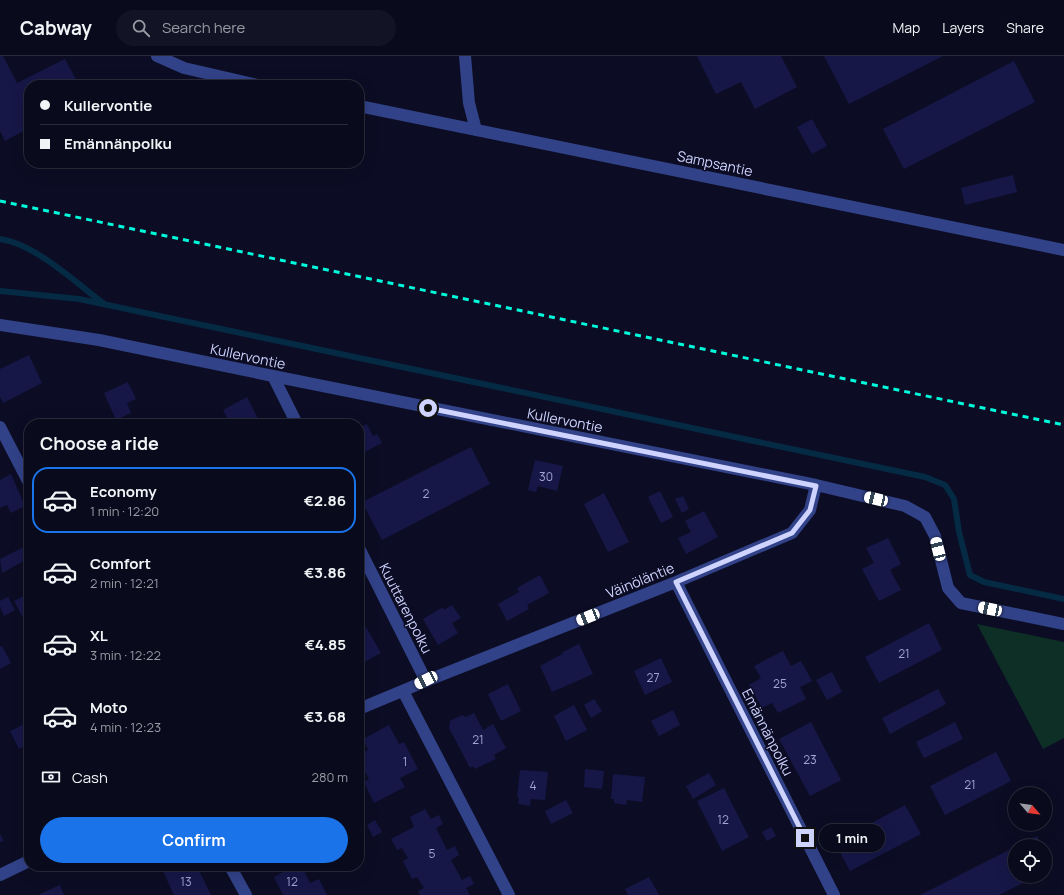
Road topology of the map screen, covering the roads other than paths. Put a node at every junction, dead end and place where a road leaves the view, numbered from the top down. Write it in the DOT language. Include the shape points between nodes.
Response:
graph roads {
  1 [pos="157,56"];
  2 [pos="465,56"];
  3 [pos="236,80"];
  4 [pos="364,107"];
  5 [pos="476,130"];
  6 [pos="1064,250"];
  7 [pos="0,325"];
  8 [pos="273,376"];
  9 [pos="294,419"];
  10 [pos="0,427"];
  11 [pos="5,449"];
  12 [pos="24,476"];
  13 [pos="816,486"];
  14 [pos="364,558"];
  15 [pos="676,582"];
  16 [pos="1064,624"];
  17 [pos="426,680"];
  18 [pos="403,691"];
  19 [pos="364,707"];
  20 [pos="24,863"];
  21 [pos="233,871"];
  22 [pos="0,875"];
  23 [pos="246,895"];
  24 [pos="509,895"];
  25 [pos="834,895"];
  1 -- 3 [label="street" via="184,68"];
  2 -- 5 [label="street" via="469,102"];
  4 -- 5 [label="street, Sampsantie"];
  5 -- 6 [label="street, Sampsantie"];
  7 -- 8 [label="street, Kullervontie" via="99,340"];
  8 -- 9 [label="street"];
  8 -- 13 [label="street, Kullervontie"];
  10 -- 11 [label="street"];
  11 -- 12 [label="street"];
  13 -- 15 [label="street, Väinöläntie" via="810,510 792,533"];
  13 -- 16 [label="street, Kullervontie" via="905,506 925,517 935,536 948,588 961,603"];
  14 -- 17 [label="street, Kuuttarenpolku"];
  15 -- 17 [label="street, Väinöläntie"];
  15 -- 25 [label="street, Emännänpolku"];
  17 -- 18 [label="street, Väinöläntie"];
  18 -- 19 [label="street, Väinöläntie"];
  18 -- 24 [label="street"];
  20 -- 22 [label="street"];
  21 -- 23 [label="street"];
}
